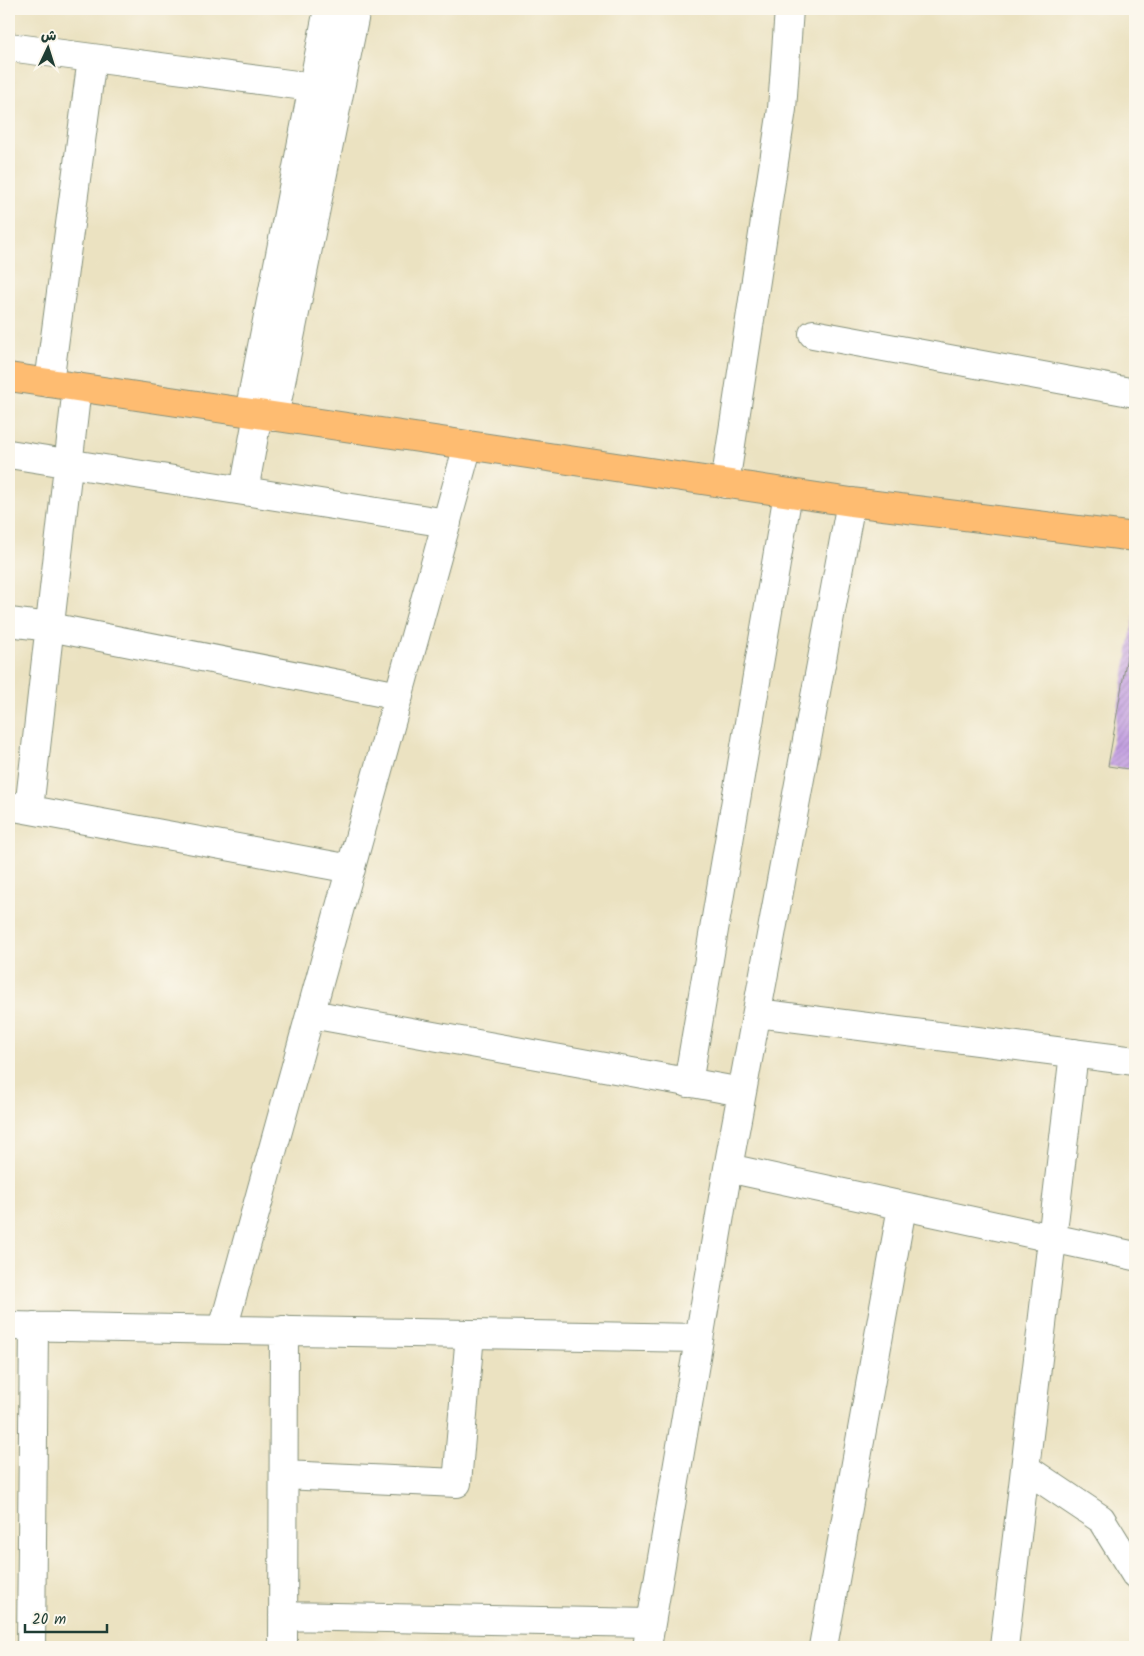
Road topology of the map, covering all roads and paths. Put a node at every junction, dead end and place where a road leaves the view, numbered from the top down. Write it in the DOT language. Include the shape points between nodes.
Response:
graph roads {
  1 [pos="328,9"];
  2 [pos="356,9"];
  3 [pos="789,9"];
  4 [pos="9,47"];
  5 [pos="92,58"];
  6 [pos="312,87"];
  7 [pos="813,334"];
  8 [pos="9,377"];
  9 [pos="49,383"];
  10 [pos="76,387"];
  11 [pos="1135,393"];
  12 [pos="260,415"];
  13 [pos="468,446"];
  14 [pos="9,454"];
  15 [pos="68,463"];
  16 [pos="725,484"];
  17 [pos="244,491"];
  18 [pos="788,493"];
  19 [pos="851,502"];
  20 [pos="447,524"];
  21 [pos="1135,537"];
  22 [pos="9,622"];
  23 [pos="50,627"];
  24 [pos="399,696"];
  25 [pos="19,808"];
  26 [pos="351,869"];
  27 [pos="756,1013"];
  28 [pos="311,1014"];
  29 [pos="1074,1053"];
  30 [pos="1135,1061"];
  31 [pos="688,1082"];
  32 [pos="742,1092"];
  33 [pos="728,1168"];
  34 [pos="902,1207"];
  35 [pos="1052,1240"];
  36 [pos="1135,1256"];
  37 [pos="21,1326"];
  38 [pos="223,1329"];
  39 [pos="284,1330"];
  40 [pos="470,1334"];
  41 [pos="699,1338"];
  42 [pos="1025,1468"];
  43 [pos="284,1476"];
  44 [pos="1135,1574"];
  45 [pos="283,1616"];
  46 [pos="649,1635"];
  47 [pos="31,1647"];
  48 [pos="283,1647"];
  49 [pos="823,1647"];
  50 [pos="1004,1647"];
  1 -- 6 [label="street"];
  2 -- 12 [label="street"];
  3 -- 16 [label="street" via="782,109"];
  4 -- 5 [label="street"];
  5 -- 6 [label="street"];
  5 -- 9 [label="street"];
  6 -- 12 [label="street"];
  7 -- 11 [label="street"];
  8 -- 9 [label="main road"];
  9 -- 10 [label="main road"];
  10 -- 12 [label="main road"];
  10 -- 15 [label="street"];
  12 -- 13 [label="main road"];
  12 -- 17 [label="street"];
  13 -- 16 [label="main road"];
  13 -- 20 [label="street"];
  14 -- 15 [label="street"];
  15 -- 17 [label="street"];
  15 -- 23 [label="street"];
  16 -- 18 [label="main road"];
  17 -- 20 [label="street"];
  18 -- 19 [label="main road"];
  18 -- 31 [label="street"];
  19 -- 21 [label="main road"];
  19 -- 27 [label="street"];
  20 -- 24 [label="street"];
  22 -- 23 [label="street"];
  23 -- 24 [label="street"];
  23 -- 25 [label="street"];
  24 -- 26 [label="street"];
  25 -- 26 [label="street"];
  26 -- 28 [label="street"];
  27 -- 29 [label="street"];
  27 -- 32 [label="street"];
  28 -- 31 [label="street"];
  28 -- 38 [label="street"];
  29 -- 30 [label="street"];
  29 -- 35 [label="street"];
  31 -- 32 [label="street"];
  32 -- 33 [label="street"];
  33 -- 34 [label="street"];
  33 -- 41 [label="street"];
  34 -- 35 [label="street"];
  34 -- 49 [label="street"];
  35 -- 36 [label="street"];
  35 -- 42 [label="street"];
  37 -- 38 [label="street"];
  37 -- 47 [label="street"];
  38 -- 39 [label="street"];
  39 -- 40 [label="street"];
  39 -- 43 [label="street"];
  40 -- 41 [label="street"];
  40 -- 43 [label="street" via="457,1483"];
  41 -- 46 [label="street"];
  42 -- 44 [label="street" via="1101,1519"];
  42 -- 50 [label="street"];
  43 -- 45 [label="street"];
  45 -- 46 [label="street"];
  45 -- 48 [label="street"];
}
